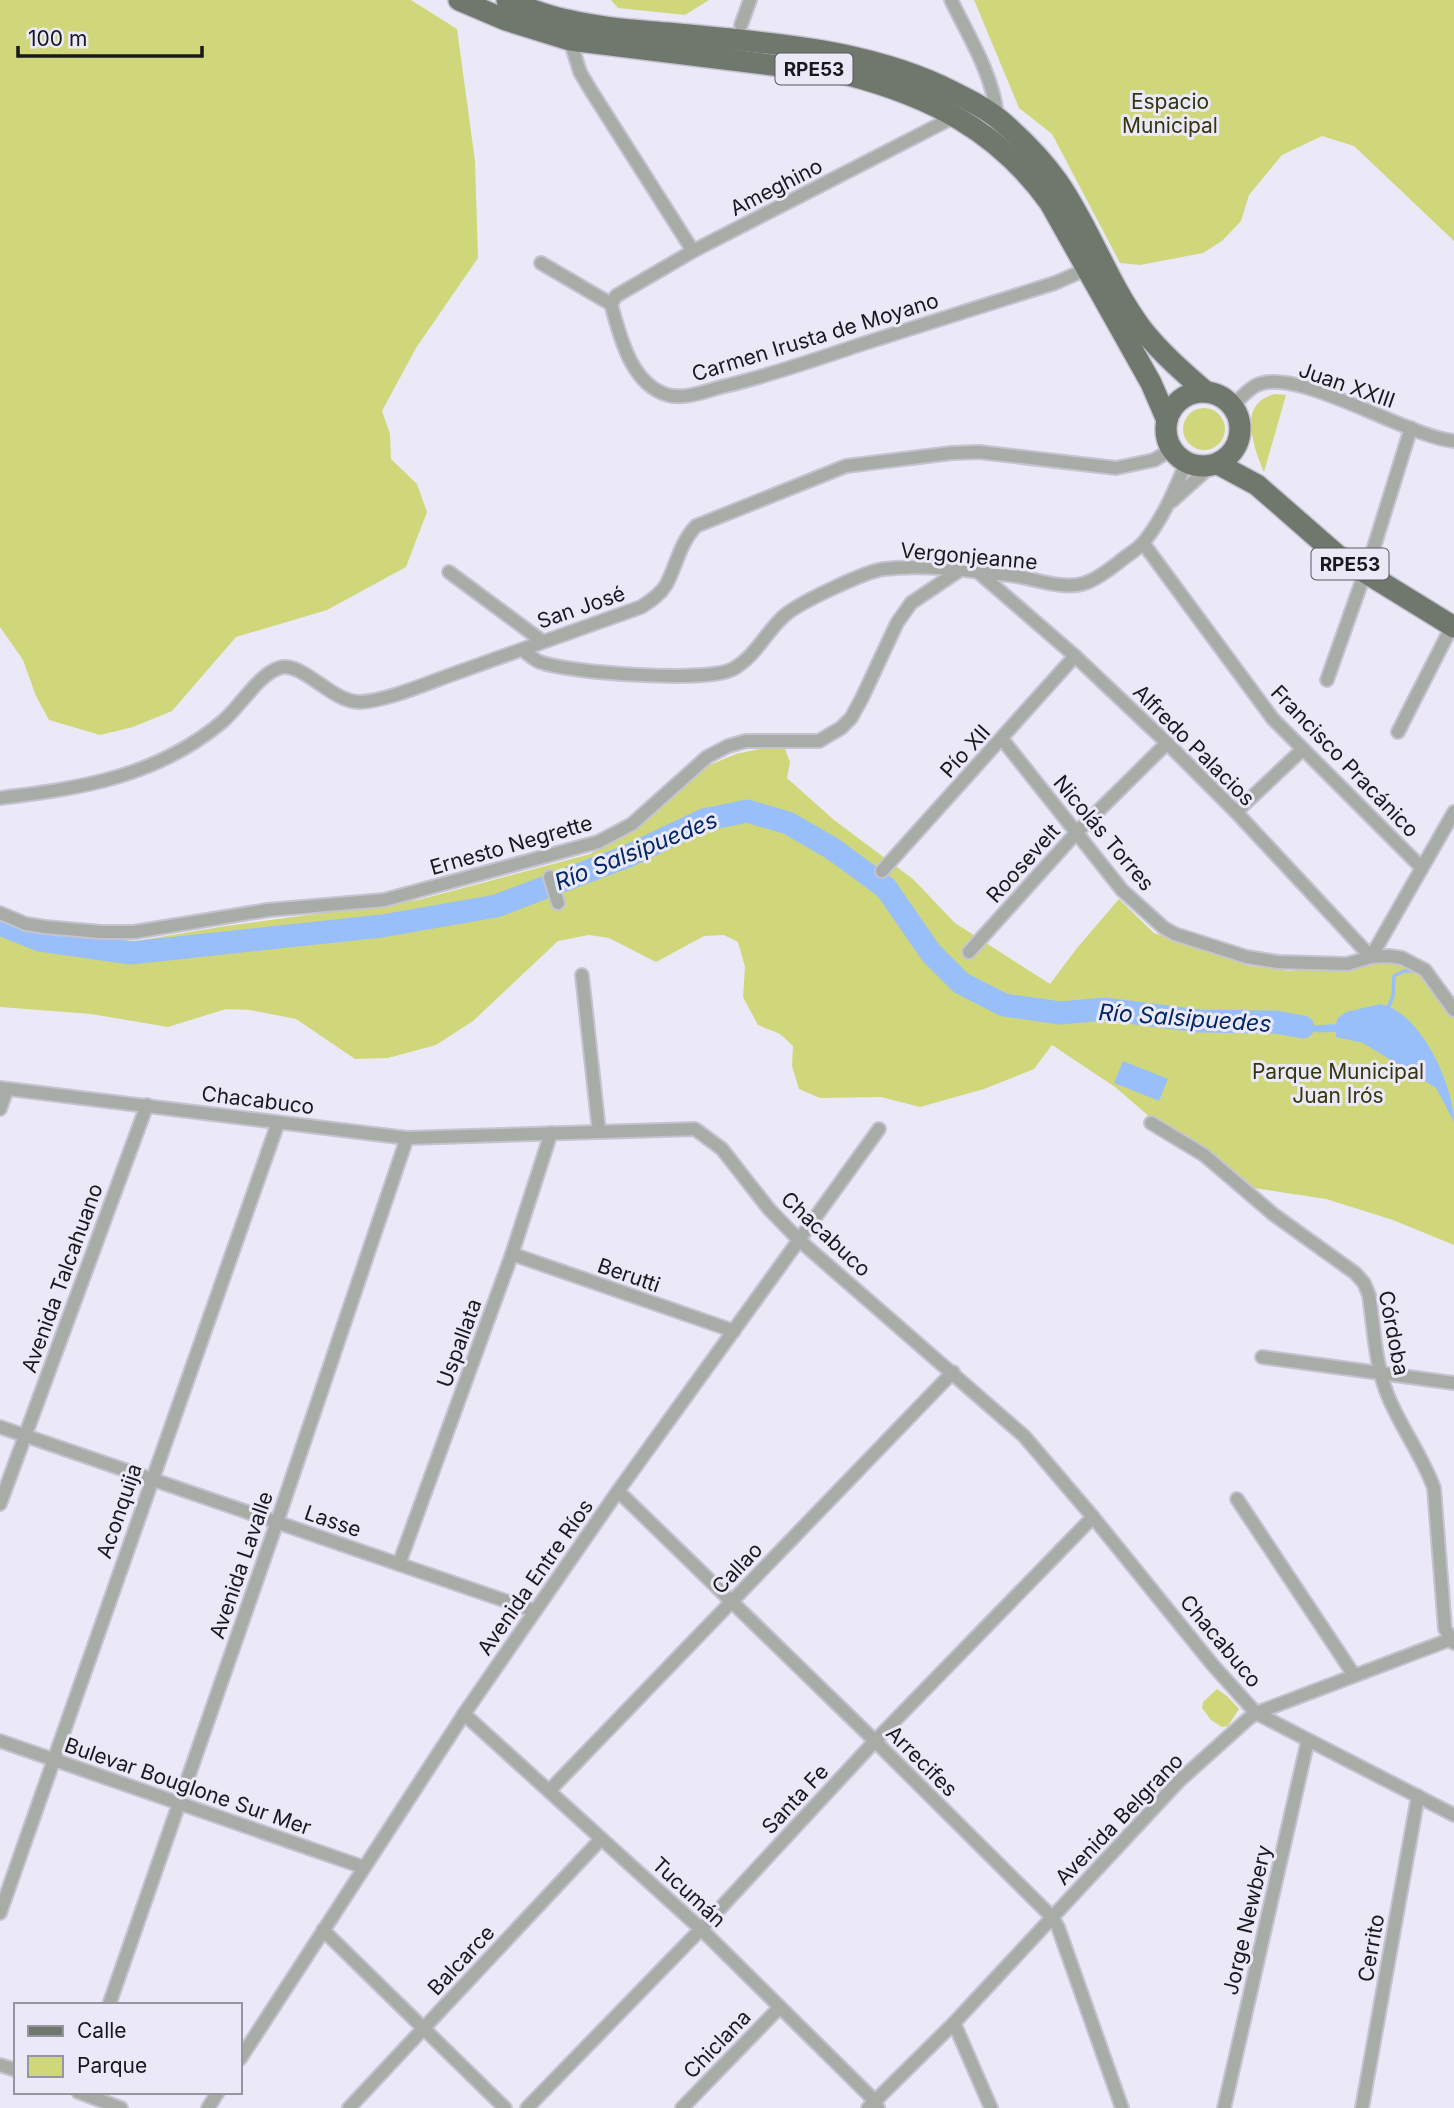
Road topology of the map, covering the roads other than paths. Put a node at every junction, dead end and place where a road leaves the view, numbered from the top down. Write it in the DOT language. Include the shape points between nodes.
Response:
graph roads {
  1 [pos="459,0"];
  2 [pos="507,0"];
  3 [pos="750,0"];
  4 [pos="951,0"];
  5 [pos="741,25"];
  6 [pos="570,40"];
  7 [pos="956,116"];
  8 [pos="998,118"];
  9 [pos="993,142"];
  10 [pos="693,251"];
  11 [pos="541,262"];
  12 [pos="1095,272"];
  13 [pos="614,300"];
  14 [pos="1206,392"];
  15 [pos="1232,406"];
  16 [pos="1167,420"];
  17 [pos="1411,428"];
  18 [pos="1239,439"];
  19 [pos="1454,441"];
  20 [pos="1178,456"];
  21 [pos="1214,465"];
  22 [pos="1257,485"];
  23 [pos="1167,506"];
  24 [pos="1143,544"];
  25 [pos="960,570"];
  26 [pos="449,572"];
  27 [pos="978,572"];
  28 [pos="1364,573"];
  29 [pos="1453,627"];
  30 [pos="542,640"];
  31 [pos="523,650"];
  32 [pos="1075,656"];
  33 [pos="1327,680"];
  34 [pos="1398,732"];
  35 [pos="1002,739"];
  36 [pos="1167,743"];
  37 [pos="1303,749"];
  38 [pos="0,798"];
  39 [pos="1236,812"];
  40 [pos="1454,813"];
  41 [pos="1076,833"];
  42 [pos="1422,868"];
  43 [pos="882,871"];
  44 [pos="550,877"];
  45 [pos="558,903"];
  46 [pos="0,913"];
  47 [pos="969,952"];
  48 [pos="1371,957"];
  49 [pos="582,975"];
  50 [pos="1454,1010"];
  51 [pos="4,1089"];
  52 [pos="147,1105"];
  53 [pos="0,1109"];
  54 [pos="278,1123"];
  55 [pos="1151,1123"];
  56 [pos="879,1129"];
  57 [pos="599,1131"];
  58 [pos="551,1133"];
  59 [pos="407,1138"];
  60 [pos="799,1240"];
  61 [pos="512,1254"];
  62 [pos="733,1331"];
  63 [pos="1262,1357"];
  64 [pos="953,1372"];
  65 [pos="1380,1373"];
  66 [pos="1454,1383"];
  67 [pos="0,1427"];
  68 [pos="24,1436"];
  69 [pos="151,1479"];
  70 [pos="618,1491"];
  71 [pos="1237,1499"];
  72 [pos="0,1504"];
  73 [pos="1093,1517"];
  74 [pos="277,1522"];
  75 [pos="400,1564"];
  76 [pos="732,1601"];
  77 [pos="535,1611"];
  78 [pos="1453,1640"];
  79 [pos="1354,1675"];
  80 [pos="1256,1713"];
  81 [pos="464,1714"];
  82 [pos="1308,1740"];
  83 [pos="0,1741"];
  84 [pos="875,1741"];
  85 [pos="54,1760"];
  86 [pos="549,1791"];
  87 [pos="1418,1796"];
  88 [pos="177,1804"];
  89 [pos="1454,1815"];
  90 [pos="601,1839"];
  91 [pos="363,1867"];
  92 [pos="0,1913"];
  93 [pos="1052,1917"];
  94 [pos="701,1929"];
  95 [pos="323,1930"];
  96 [pos="110,2003"];
  97 [pos="780,2007"];
  98 [pos="954,2023"];
  99 [pos="423,2029"];
  100 [pos="242,2056"];
  101 [pos="83,2094"];
  102 [pos="874,2106"];
  103 [pos="121,2108"];
  104 [pos="349,2108"];
  105 [pos="505,2108"];
  106 [pos="527,2108"];
  107 [pos="682,2108"];
  108 [pos="991,2108"];
  109 [pos="1122,2108"];
  110 [pos="1224,2108"];
  111 [pos="1362,2108"];
  1 -- 6 [label="main road, RPE53"];
  2 -- 8 [label="main road, RPE53" via="599,27 827,52 883,63 966,98"];
  3 -- 5 [label="street"];
  4 -- 8 [label="street" via="981,62"];
  6 -- 7 [label="main road, RPE53" via="845,74"];
  6 -- 10 [label="street" via="580,72"];
  7 -- 9 [label="main road, RPE53"];
  7 -- 10 [label="street, Ameghino"];
  8 -- 9 [label="street"];
  8 -- 12 [label="main road, RPE53" via="1058,181"];
  9 -- 12 [label="main road, RPE53" via="1032,178"];
  10 -- 13 [label="street, Ameghino"];
  11 -- 13 [label="street"];
  12 -- 13 [label="street, Carmen Irusta de Moyano" via="759,378 689,395 670,396 643,378 628,357"];
  12 -- 14 [label="main road, RPE53" via="1142,329"];
  12 -- 16 [label="main road, RPE53"];
  14 -- 15 [label="main road, RPE53"];
  14 -- 16 [label="main road" via="1186,396"];
  15 -- 17 [label="street, Juan XXIII" via="1257,385 1275,381 1346,401"];
  15 -- 18 [label="main road, RPE53" via="1239,422"];
  16 -- 20 [label="main road, RPE53" via="1167,441"];
  17 -- 19 [label="street, Juan XXIII"];
  17 -- 28 [label="street"];
  18 -- 21 [label="main road" via="1227,457"];
  18 -- 22 [label="main road, RPE53"];
  20 -- 21 [label="main road, RPE53" via="1194,466"];
  20 -- 23 [label="street, Vergonjeanne"];
  20 -- 30 [label="street, San José" via="1116,468 979,452 846,466 696,526 654,598 640,607"];
  21 -- 22 [label="main road, RPE53"];
  21 -- 23 [label="street, Vergonjeanne"];
  22 -- 28 [label="main road, RPE53" via="1318,540"];
  23 -- 24 [label="street, Vergonjeanne"];
  24 -- 27 [label="street, Vergonjeanne" via="1099,576 1074,587"];
  24 -- 37 [label="street, Francisco Pracánico" via="1273,719"];
  25 -- 27 [label="street, Vergonjeanne"];
  25 -- 31 [label="street, Vergonjeanne" via="880,569 804,601 784,616 749,657 731,670 714,674 579,670 538,662"];
  25 -- 46 [label="street, Ernesto Negrette" via="911,603 851,718 841,728 819,741 760,740 728,746 707,757 632,824 598,842 384,900 268,911 134,932 46,927"];
  26 -- 30 [label="street"];
  27 -- 32 [label="street, Alfredo Palacios"];
  28 -- 29 [label="main road, RPE53"];
  28 -- 33 [label="street"];
  29 -- 34 [label="street"];
  30 -- 31 [label="street, San José"];
  31 -- 38 [label="street, San José" via="359,702 283,666 272,671 214,728 144,770"];
  32 -- 35 [label="street, Pío XII"];
  32 -- 36 [label="street, Alfredo Palacios"];
  35 -- 41 [label="street, Nicolás Torres"];
  35 -- 43 [label="street, Pío XII"];
  36 -- 39 [label="street, Alfredo Palacios"];
  36 -- 41 [label="street, Roosevelt"];
  37 -- 39 [label="street"];
  37 -- 42 [label="street, Francisco Pracánico"];
  39 -- 48 [label="street, Alfredo Palacios"];
  40 -- 42 [label="street"];
  41 -- 47 [label="street, Roosevelt"];
  41 -- 48 [label="street, Nicolás Torres" via="1122,890 1175,934 1278,962 1348,964"];
  42 -- 48 [label="street"];
  44 -- 45 [label="street"];
  48 -- 50 [label="street, Nicolás Torres" via="1402,958 1415,964"];
  49 -- 57 [label="street"];
  51 -- 52 [label="street, Chacabuco"];
  51 -- 53 [label="street"];
  52 -- 54 [label="street, Chacabuco"];
  52 -- 68 [label="street, Avenida Talcahuano"];
  54 -- 59 [label="street, Chacabuco"];
  54 -- 69 [label="street, Aconquija"];
  55 -- 65 [label="street, Córdoba" via="1204,1156 1273,1214 1355,1273 1369,1295"];
  56 -- 60 [label="street, Avenida Entre Ríos"];
  57 -- 58 [label="street, Chacabuco"];
  57 -- 60 [label="street, Chacabuco" via="695,1129 722,1149"];
  58 -- 59 [label="street, Chacabuco"];
  58 -- 61 [label="street, Uspallata"];
  59 -- 74 [label="street, Avenida Lavalle"];
  60 -- 62 [label="street, Avenida Entre Ríos"];
  60 -- 64 [label="street, Chacabuco"];
  61 -- 62 [label="street, Berutti"];
  61 -- 75 [label="street, Uspallata"];
  62 -- 70 [label="street, Avenida Entre Ríos"];
  63 -- 65 [label="street"];
  64 -- 73 [label="street, Chacabuco" via="1024,1436"];
  64 -- 76 [label="street, Callao"];
  65 -- 66 [label="street"];
  65 -- 78 [label="street, Córdoba" via="1434,1488 1445,1629"];
  67 -- 68 [label="street, Lasse"];
  68 -- 69 [label="street, Lasse"];
  68 -- 72 [label="street, Avenida Talcahuano"];
  69 -- 74 [label="street, Lasse"];
  69 -- 85 [label="street, Aconquija"];
  70 -- 76 [label="street, Arrecifes"];
  70 -- 77 [label="street, Avenida Entre Ríos"];
  71 -- 79 [label="street"];
  73 -- 80 [label="street, Chacabuco"];
  73 -- 84 [label="street, Santa Fe"];
  74 -- 75 [label="street, Lasse"];
  74 -- 88 [label="street, Avenida Lavalle"];
  75 -- 77 [label="street, Lasse"];
  76 -- 84 [label="street, Arrecifes"];
  76 -- 86 [label="street, Callao"];
  77 -- 81 [label="street, Avenida Entre Ríos"];
  78 -- 79 [label="street, Avenida Belgrano"];
  79 -- 80 [label="street, Avenida Belgrano"];
  80 -- 82 [label="street, Chacabuco"];
  80 -- 93 [label="street, Avenida Belgrano" via="1179,1781"];
  81 -- 86 [label="street, Tucumán"];
  81 -- 91 [label="street, Avenida Entre Ríos"];
  82 -- 87 [label="street, Chacabuco"];
  82 -- 110 [label="street, Jorge Newbery"];
  83 -- 85 [label="street, Bulevar Bouglone Sur Mer"];
  84 -- 93 [label="street, Arrecifes"];
  84 -- 94 [label="street, Santa Fe"];
  85 -- 88 [label="street, Bulevar Bouglone Sur Mer"];
  85 -- 92 [label="street, Aconquija"];
  86 -- 90 [label="street, Tucumán"];
  87 -- 89 [label="street, Chacabuco"];
  87 -- 111 [label="street, Cerrito"];
  88 -- 91 [label="street, Bulevar Bouglone Sur Mer"];
  88 -- 96 [label="street, Avenida Lavalle"];
  90 -- 94 [label="street, Tucumán"];
  90 -- 99 [label="street, Balcarce"];
  91 -- 95 [label="street, Avenida Entre Ríos"];
  93 -- 98 [label="street, Avenida Belgrano"];
  93 -- 109 [label="street, Arrecifes"];
  94 -- 97 [label="street, Tucumán"];
  94 -- 106 [label="street, Santa Fe"];
  95 -- 99 [label="street"];
  95 -- 100 [label="street, Avenida Entre Ríos"];
  97 -- 102 [label="street, Tucumán"];
  97 -- 107 [label="street, Chiclana"];
  98 -- 102 [label="street, Avenida Belgrano"];
  98 -- 108 [label="street"];
  99 -- 104 [label="street, Balcarce"];
  99 -- 105 [label="street"];
  101 -- 103 [label="street"];
}
